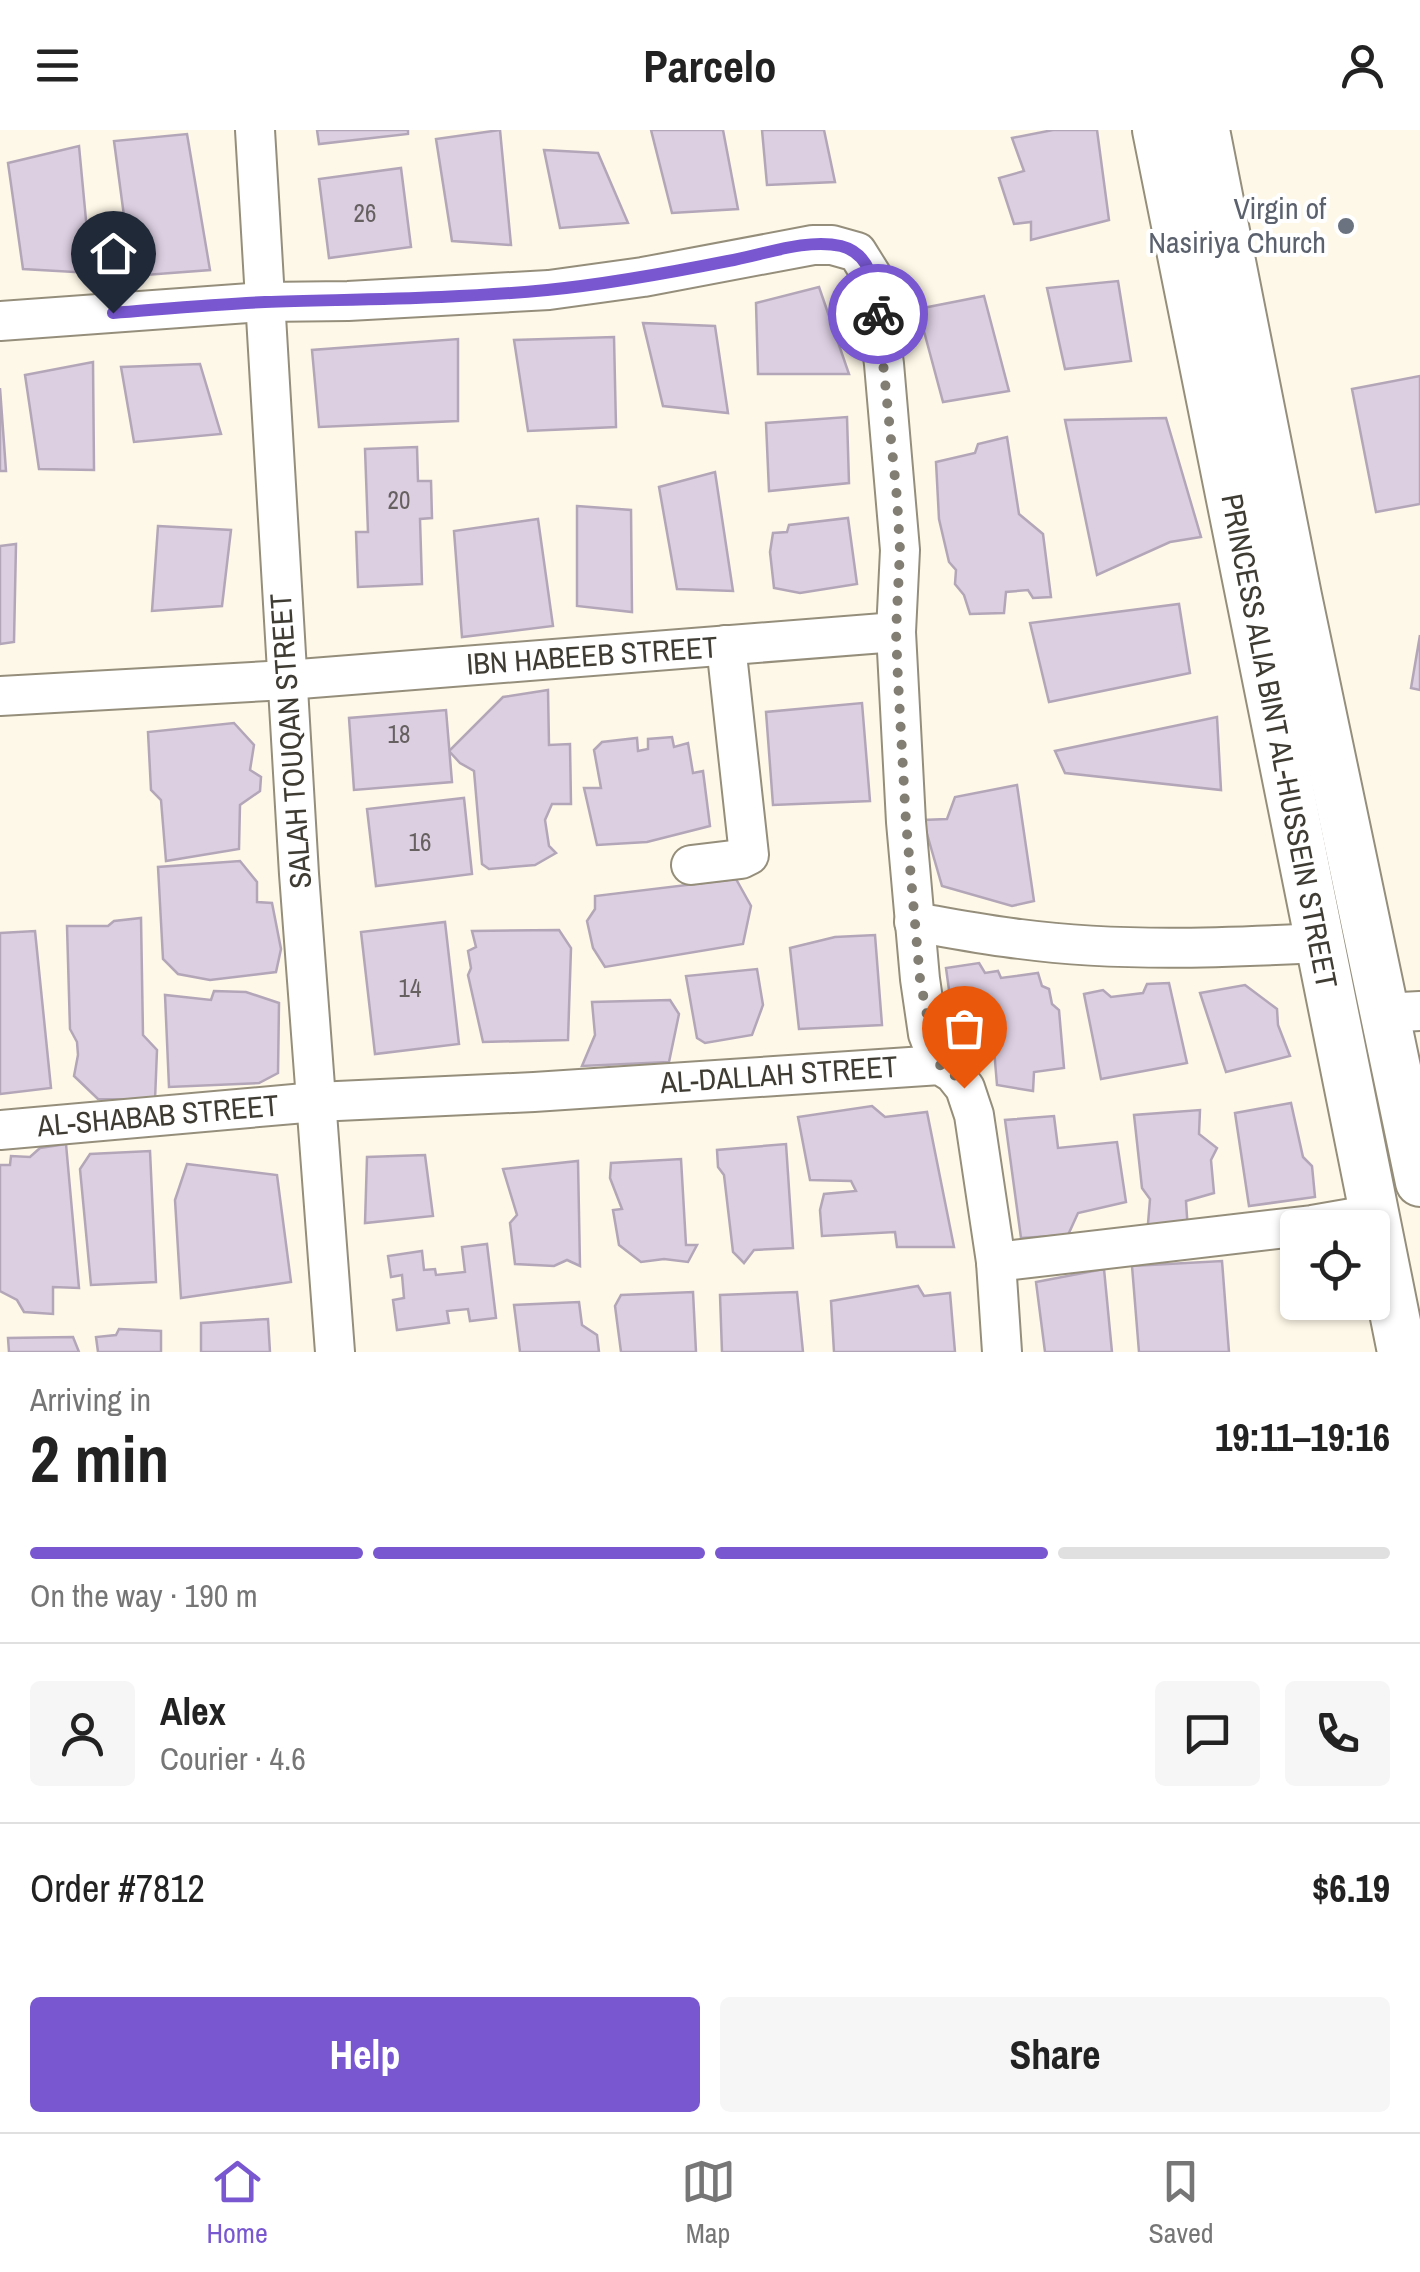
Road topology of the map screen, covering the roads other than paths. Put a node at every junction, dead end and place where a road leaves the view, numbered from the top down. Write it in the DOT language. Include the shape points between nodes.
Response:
graph roads {
  1 [pos="255,130"];
  2 [pos="1156,130"];
  3 [pos="1205,130"];
  4 [pos="264,302"];
  5 [pos="0,321"];
  6 [pos="896,632"];
  7 [pos="726,646"];
  8 [pos="287,680"];
  9 [pos="0,696"];
  10 [pos="691,865"];
  11 [pos="914,922"];
  12 [pos="1320,943"];
  13 [pos="1402,1012"];
  14 [pos="940,1065"];
  15 [pos="316,1102"];
  16 [pos="0,1130"];
  17 [pos="1420,1182"];
  18 [pos="1370,1201"];
  19 [pos="996,1262"];
  20 [pos="335,1352"];
  21 [pos="1002,1352"];
  22 [pos="1402,1352"];
  1 -- 4 [label="street, SALAH TOUQAN STREET"];
  2 -- 12 [label="main road, PRINCESS ALIA BINT AL-HUSSEIN STREET"];
  3 -- 13 [label="main road, PRINCESS ALIA BINT AL-HUSSEIN STREET"];
  4 -- 5 [label="street"];
  4 -- 6 [label="street" via="549,290 813,245 857,252 872,276 884,364 900,550"];
  4 -- 8 [label="street, SALAH TOUQAN STREET"];
  6 -- 7 [label="street, IBN HABEEB STREET"];
  6 -- 11 [label="street"];
  7 -- 8 [label="street, IBN HABEEB STREET"];
  7 -- 10 [label="street" via="749,855"];
  8 -- 9 [label="street"];
  8 -- 15 [label="street, SALAH TOUQAN STREET"];
  11 -- 12 [label="street" via="1079,944"];
  11 -- 14 [label="street" via="928,1034"];
  12 -- 18 [label="main road, PRINCESS ALIA BINT AL-HUSSEIN STREET"];
  13 -- 17 [label="main road, PRINCESS ALIA BINT AL-HUSSEIN STREET"];
  14 -- 15 [label="street, AL-DALLAH STREET"];
  14 -- 19 [label="street, AL-DALLAH STREET" via="964,1088 974,1114"];
  15 -- 16 [label="street, AL-SHABAB STREET"];
  15 -- 20 [label="street, SALAH TOUQAN STREET"];
  17 -- 18 [label="main road"];
  18 -- 19 [label="street" via="1358,1217 1312,1225"];
  18 -- 22 [label="main road, PRINCESS ALIA BINT AL-HUSSEIN STREET"];
  19 -- 21 [label="street, AL-DALLAH STREET"];
}
